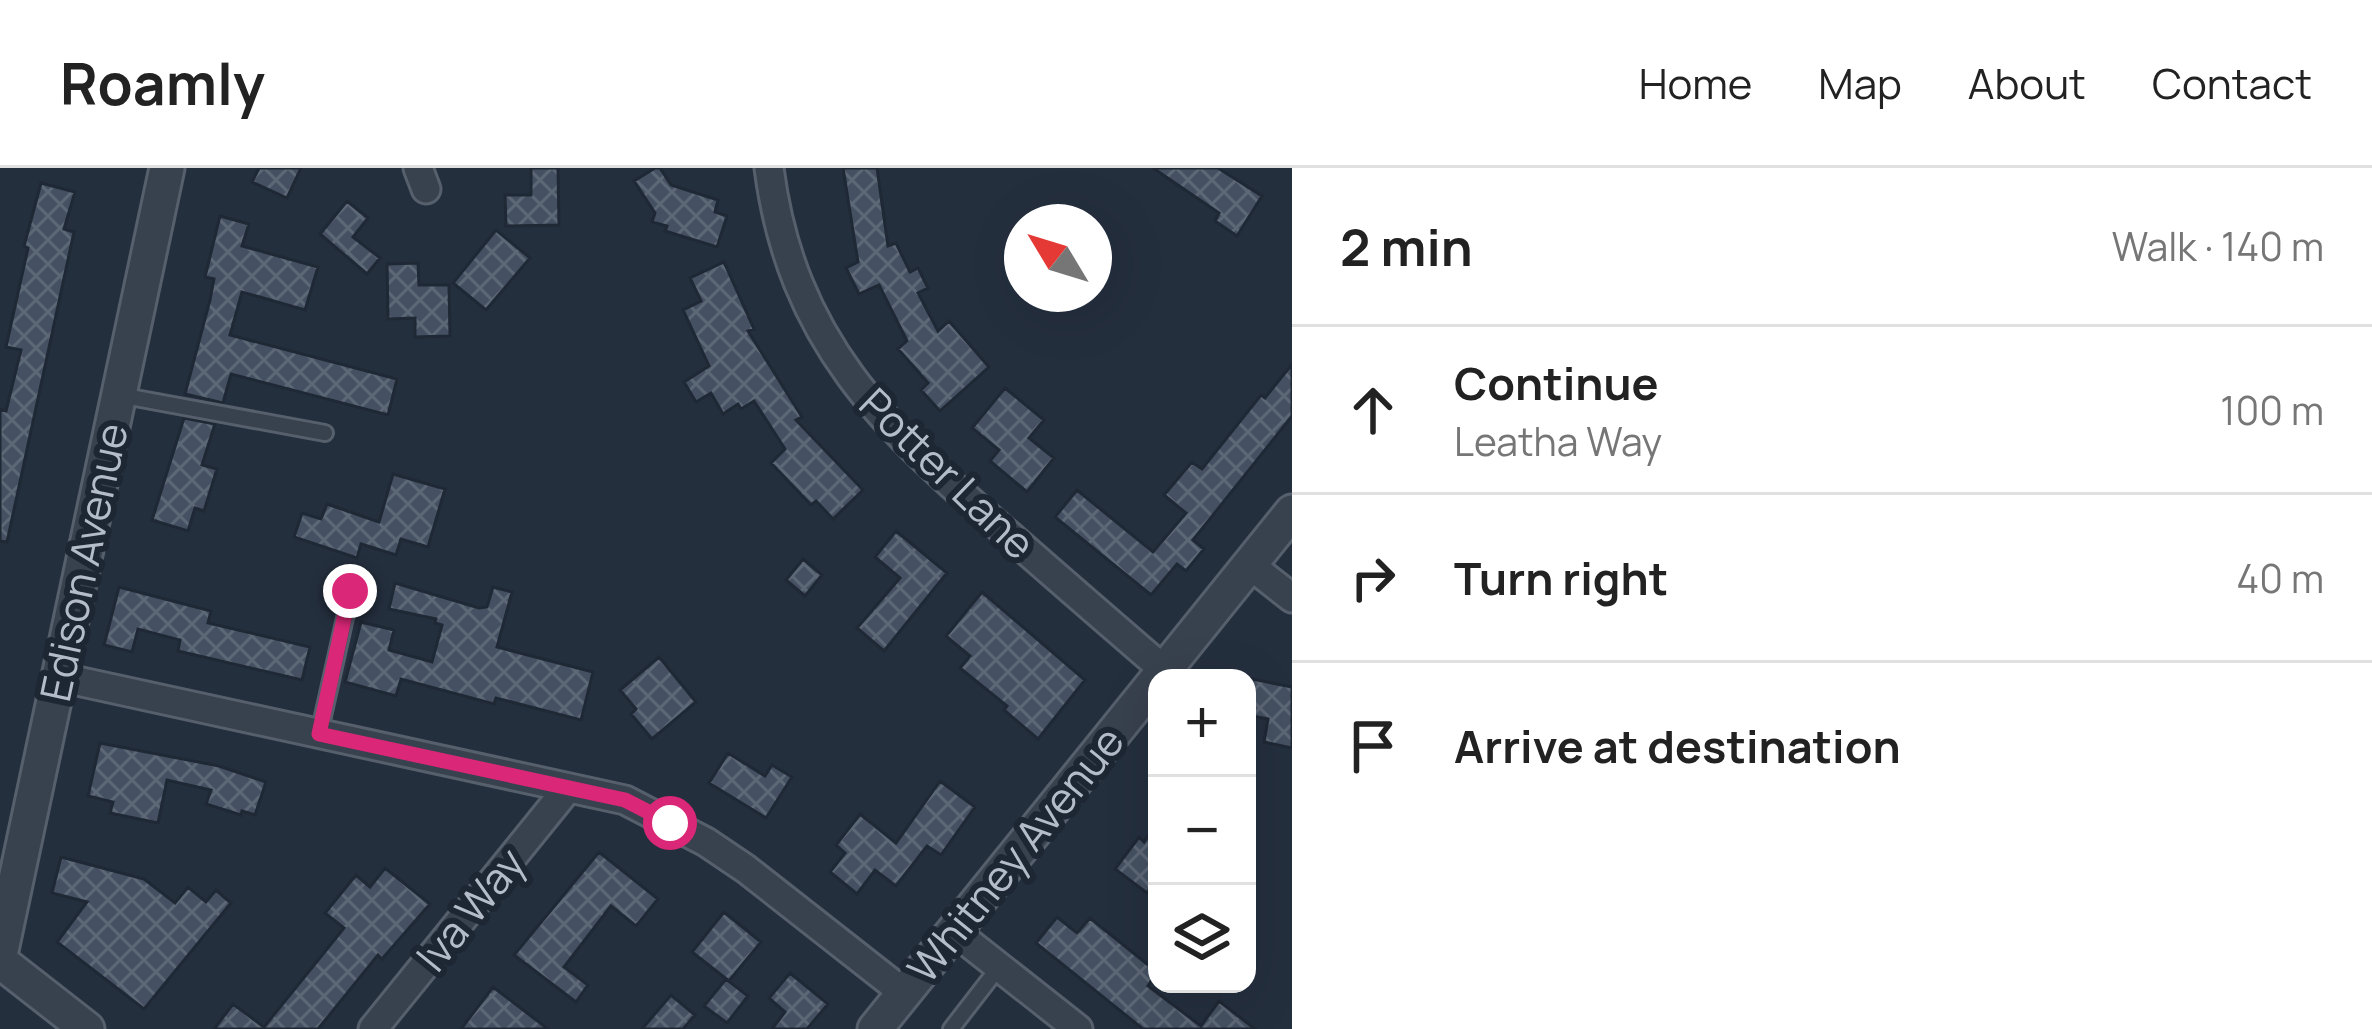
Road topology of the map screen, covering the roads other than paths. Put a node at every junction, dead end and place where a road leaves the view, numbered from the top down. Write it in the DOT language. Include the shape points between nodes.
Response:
graph roads {
  1 [pos="167,168"];
  2 [pos="769,168"];
  3 [pos="119,395"];
  4 [pos="325,433"];
  5 [pos="1292,512"];
  6 [pos="1250,565"];
  7 [pos="350,591"];
  8 [pos="1292,598"];
  9 [pos="1163,669"];
  10 [pos="59,677"];
  11 [pos="1148,688"];
  12 [pos="319,734"];
  13 [pos="568,788"];
  14 [pos="955,932"];
  15 [pos="0,958"];
  16 [pos="999,967"];
  17 [pos="904,993"];
  18 [pos="87,1029"];
  19 [pos="373,1029"];
  20 [pos="875,1029"];
  21 [pos="951,1029"];
  22 [pos="1078,1029"];
  1 -- 3 [label="street, Edison Avenue"];
  2 -- 9 [label="street, Potter Lane" via="800,286 869,404 940,477"];
  3 -- 4 [label="lane"];
  3 -- 10 [label="street, Edison Avenue"];
  5 -- 6 [label="street, Whitney Avenue"];
  6 -- 8 [label="street"];
  6 -- 9 [label="street, Whitney Avenue"];
  7 -- 12 [label="lane"];
  10 -- 12 [label="street"];
  10 -- 15 [label="street, Edison Avenue"];
  11 -- 14 [label="street, Whitney Avenue"];
  12 -- 13 [label="street"];
  13 -- 17 [label="street" via="625,800 706,842"];
  13 -- 19 [label="street, Iva Way"];
  14 -- 16 [label="street"];
  14 -- 17 [label="street, Whitney Avenue"];
  15 -- 18 [label="street"];
  16 -- 21 [label="lane"];
  16 -- 22 [label="street"];
  17 -- 20 [label="street, Whitney Avenue"];
}
